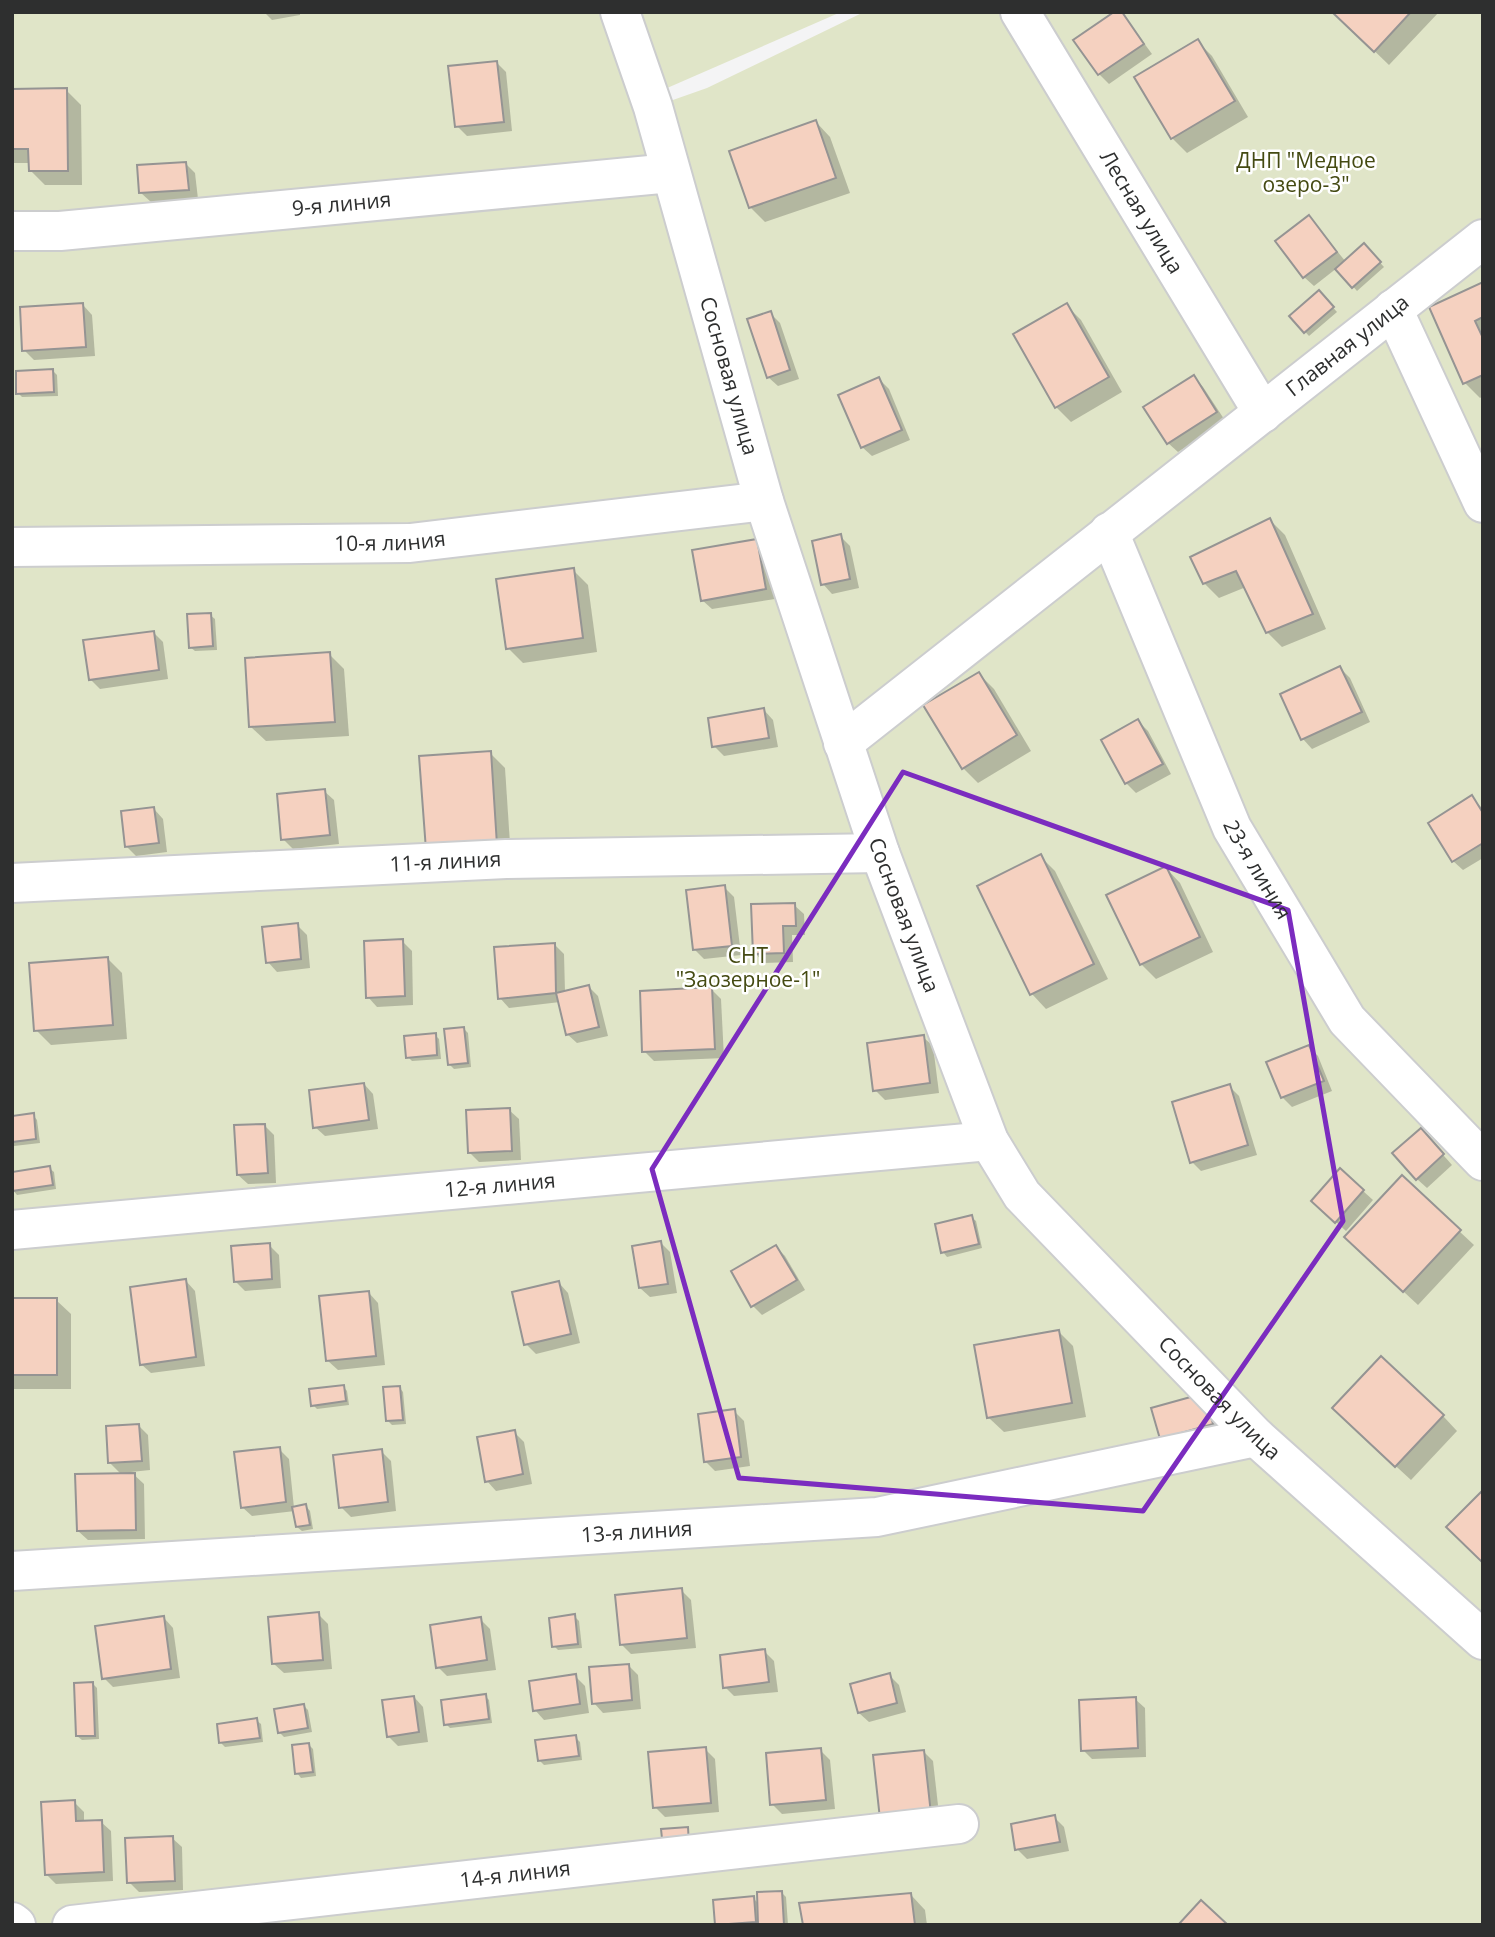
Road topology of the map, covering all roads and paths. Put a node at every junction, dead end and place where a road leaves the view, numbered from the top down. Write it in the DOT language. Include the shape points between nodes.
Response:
graph roads {
  1 [pos="620,12"];
  2 [pos="1020,12"];
  3 [pos="671,173"];
  4 [pos="12,231"];
  5 [pos="1483,239"];
  6 [pos="1393,309"];
  7 [pos="1263,413"];
  8 [pos="764,501"];
  9 [pos="1483,503"];
  10 [pos="1109,532"];
  11 [pos="12,547"];
  12 [pos="843,743"];
  13 [pos="880,853"];
  14 [pos="12,883"];
  15 [pos="989,1141"];
  16 [pos="1483,1161"];
  17 [pos="12,1230"];
  18 [pos="1256,1437"];
  19 [pos="12,1571"];
  20 [pos="1483,1640"];
  21 [pos="959,1824"];
  22 [pos="72,1925"];
  1 -- 3 [label="street, Сосновая улица"];
  2 -- 7 [label="street, Лесная улица"];
  3 -- 4 [label="street, 9-я линия"];
  3 -- 8 [label="street, Сосновая улица"];
  5 -- 6 [label="street, Главная улица"];
  6 -- 7 [label="street, Главная улица"];
  6 -- 9 [label="street"];
  7 -- 10 [label="street, Главная улица"];
  8 -- 11 [label="street, 10-я линия" via="410,543"];
  8 -- 12 [label="street, Сосновая улица"];
  10 -- 12 [label="street, Главная улица"];
  10 -- 16 [label="street, 23-я линия" via="1232,828 1347,1020"];
  12 -- 13 [label="street, Сосновая улица"];
  13 -- 14 [label="street, 11-я линия" via="506,859"];
  13 -- 15 [label="street, Сосновая улица"];
  15 -- 17 [label="street, 12-я линия"];
  15 -- 18 [label="street, Сосновая улица" via="1022,1195"];
  18 -- 19 [label="street, 13-я линия" via="877,1517"];
  18 -- 20 [label="street, Сосновая улица"];
  21 -- 22 [label="street, 14-я линия"];
}
